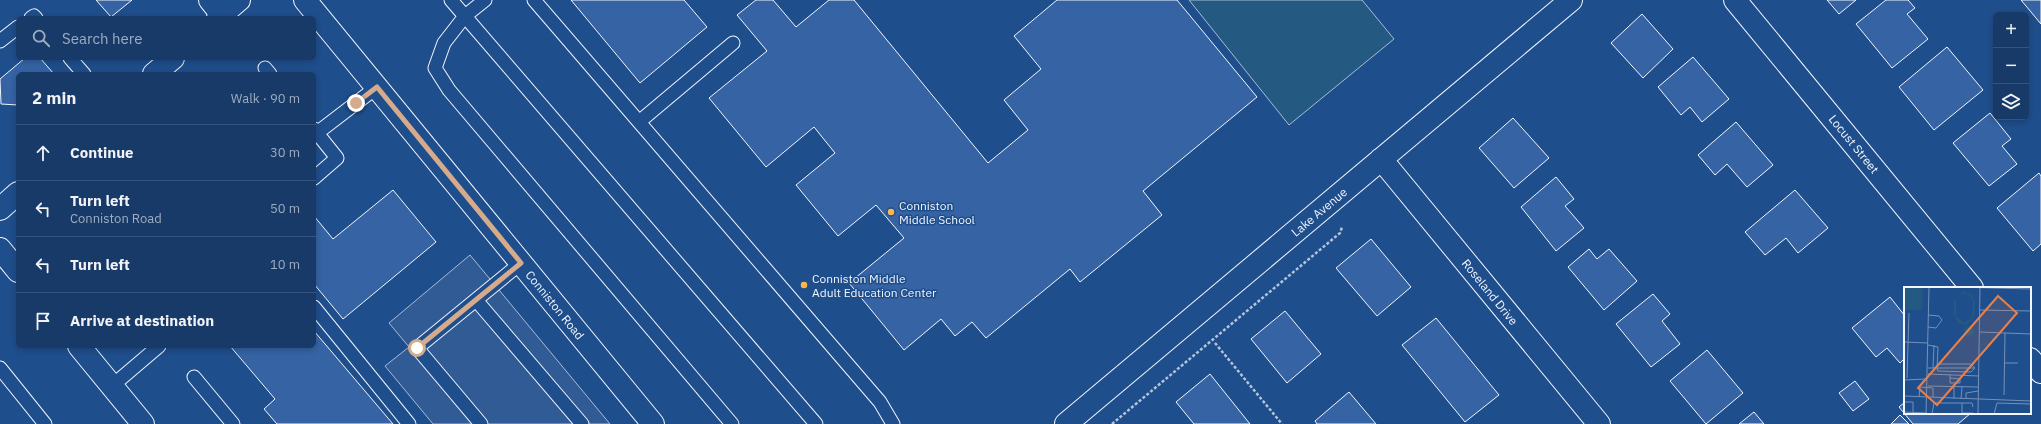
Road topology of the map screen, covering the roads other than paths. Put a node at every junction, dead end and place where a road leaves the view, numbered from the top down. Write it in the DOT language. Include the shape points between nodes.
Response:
graph roads {
  1 [pos="239,0"];
  2 [pos="305,0"];
  3 [pos="451,0"];
  4 [pos="485,0"];
  5 [pos="534,0"];
  6 [pos="1571,0"];
  7 [pos="1735,0"];
  8 [pos="217,11"];
  9 [pos="465,16"];
  10 [pos="16,29"];
  11 [pos="0,41"];
  12 [pos="733,43"];
  13 [pos="72,60"];
  14 [pos="171,60"];
  15 [pos="82,72"];
  16 [pos="156,72"];
  17 [pos="377,87"];
  18 [pos="639,122"];
  19 [pos="316,131"];
  20 [pos="1381,160"];
  21 [pos="316,176"];
  22 [pos="16,195"];
  23 [pos="0,209"];
  24 [pos="0,249"];
  25 [pos="521,263"];
  26 [pos="16,269"];
  27 [pos="1971,287"];
  28 [pos="476,300"];
  29 [pos="316,309"];
  30 [pos="81,348"];
  31 [pos="157,348"];
  32 [pos="2031,360"];
  33 [pos="0,368"];
  34 [pos="2041,372"];
  35 [pos="194,377"];
  36 [pos="112,386"];
  37 [pos="45,424"];
  38 [pos="143,424"];
  39 [pos="233,424"];
  40 [pos="409,424"];
  41 [pos="481,424"];
  42 [pos="582,424"];
  43 [pos="653,424"];
  44 [pos="732,424"];
  45 [pos="816,424"];
  46 [pos="894,424"];
  47 [pos="1066,424"];
  48 [pos="1599,424"];
  1 -- 8 [label="street"];
  2 -- 17 [label="street, Conniston Road"];
  3 -- 9 [label="lane"];
  4 -- 9 [label="lane"];
  5 -- 18 [label="lane"];
  6 -- 20 [label="street, Lake Avenue"];
  7 -- 27 [label="street, Locust Street"];
  9 -- 44 [label="lane" via="444,43 435,68 449,90"];
  9 -- 45 [label="lane"];
  10 -- 11 [label="lane"];
  12 -- 18 [label="lane"];
  13 -- 15 [label="lane"];
  14 -- 16 [label="street"];
  17 -- 19 [label="lane"];
  17 -- 25 [label="street, Conniston Road"];
  18 -- 46 [label="lane" via="880,402"];
  19 -- 21 [label="lane" via="337,158"];
  20 -- 47 [label="street, Lake Avenue"];
  20 -- 48 [label="street, Roseland Drive"];
  22 -- 23 [label="street"];
  24 -- 26 [label="street"];
  25 -- 28 [label="lane"];
  25 -- 43 [label="street, Conniston Road"];
  28 -- 41 [label="lane" via="417,348"];
  28 -- 42 [label="lane"];
  29 -- 40 [label="lane"];
  30 -- 36 [label="street"];
  31 -- 36 [label="lane"];
  32 -- 34 [label="street"];
  33 -- 37 [label="lane"];
  35 -- 39 [label="lane"];
  36 -- 38 [label="street"];
}
